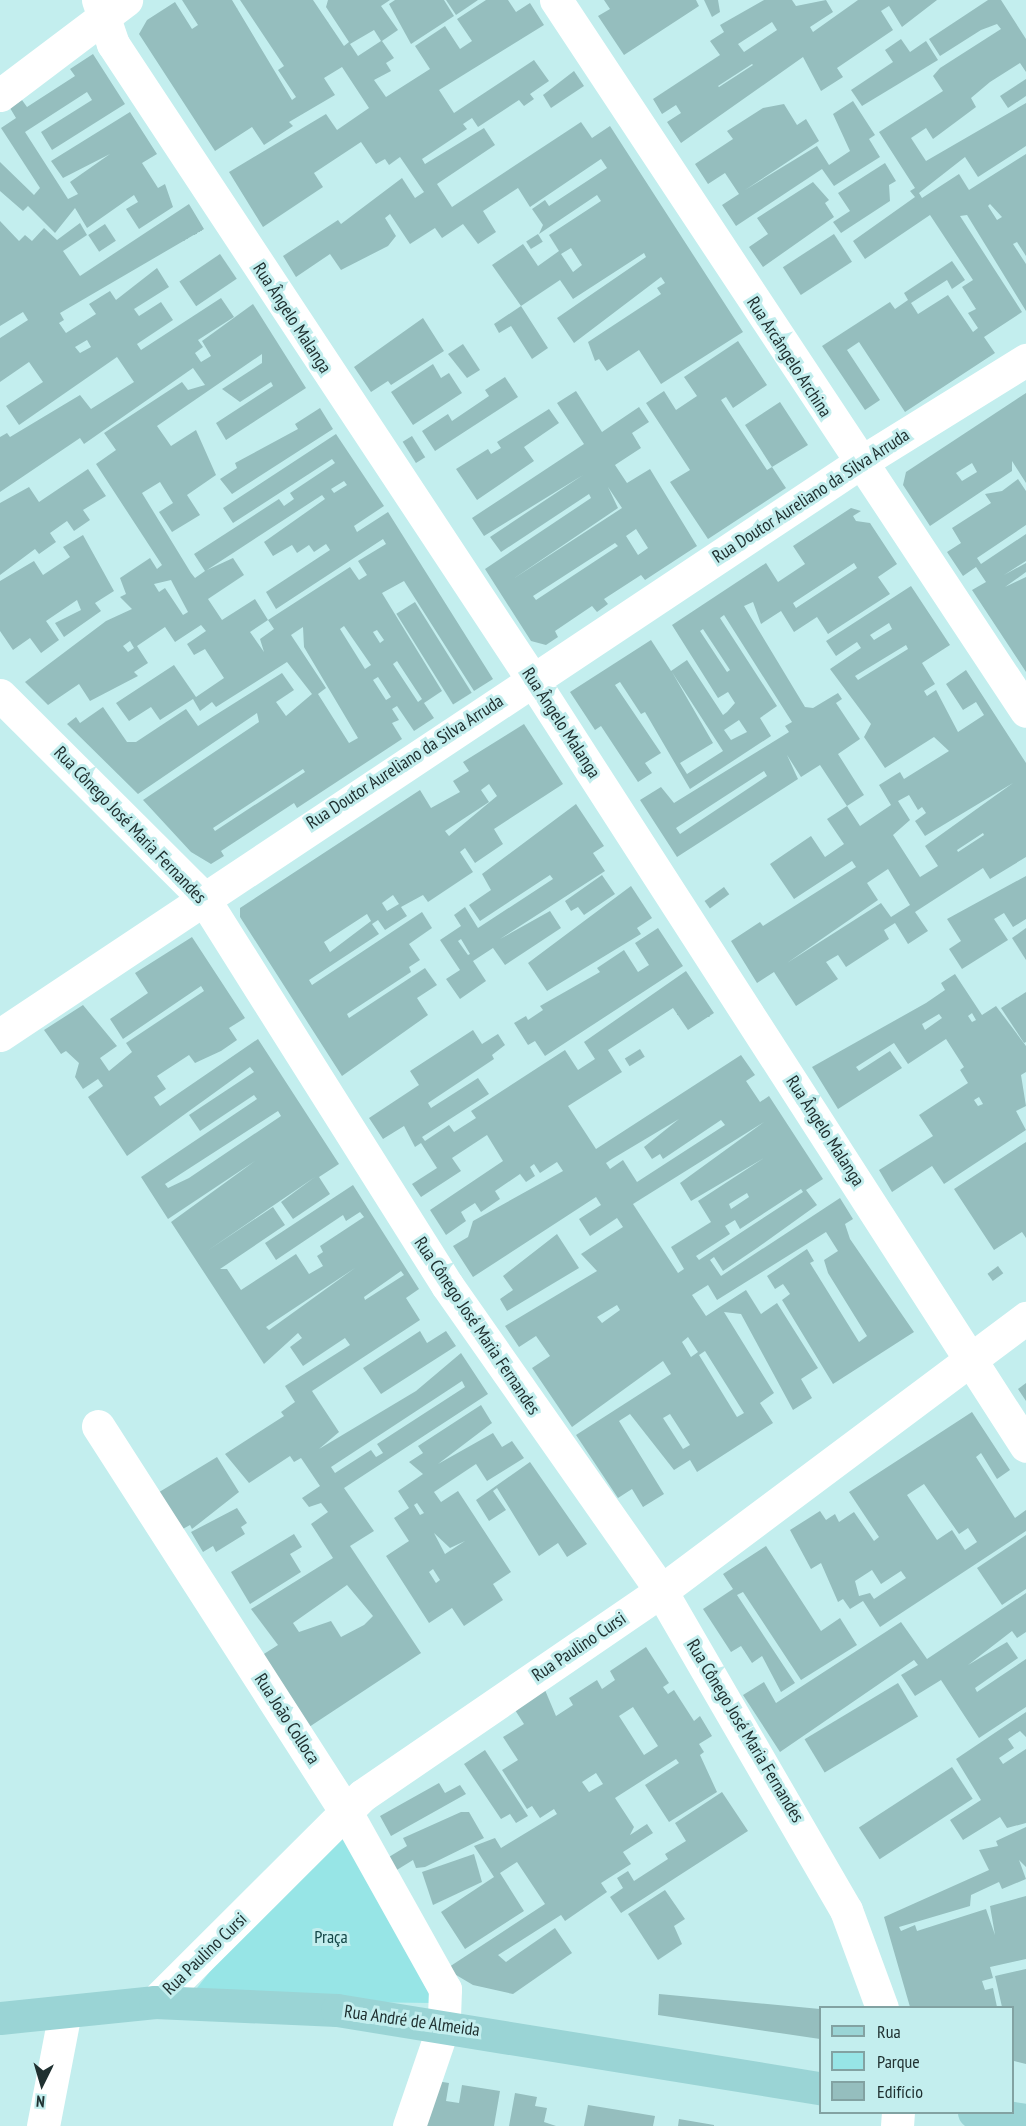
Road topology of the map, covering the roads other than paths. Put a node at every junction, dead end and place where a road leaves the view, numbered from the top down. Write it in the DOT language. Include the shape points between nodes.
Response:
graph roads {
  1 [pos="556,0"];
  2 [pos="109,5"];
  3 [pos="0,96"];
  4 [pos="1026,360"];
  5 [pos="858,464"];
  6 [pos="532,679"];
  7 [pos="0,695"];
  8 [pos="1026,711"];
  9 [pos="202,896"];
  10 [pos="0,1035"];
  11 [pos="1026,1318"];
  12 [pos="966,1359"];
  13 [pos="98,1426"];
  14 [pos="1026,1446"];
  15 [pos="661,1591"];
  16 [pos="346,1812"];
  17 [pos="155,2002"];
  18 [pos="882,2006"];
  19 [pos="64,2012"];
  20 [pos="5,2018"];
  21 [pos="444,2024"];
  22 [pos="819,2088"];
  23 [pos="987,2114"];
  24 [pos="1026,2120"];
  25 [pos="42,2126"];
  26 [pos="409,2126"];
  1 -- 5 [label="street, Rua Arcângelo Archina"];
  2 -- 3 [label="street"];
  2 -- 6 [label="street, Rua Ângelo Malanga" via="112,44"];
  4 -- 5 [label="street, Rua Doutor Aureliano da Silva Arruda"];
  5 -- 6 [label="street, Rua Doutor Aureliano da Silva Arruda"];
  5 -- 8 [label="street, Rua Arcângelo Archina"];
  6 -- 9 [label="street, Rua Doutor Aureliano da Silva Arruda"];
  6 -- 12 [label="street, Rua Ângelo Malanga" via="844,1160"];
  7 -- 9 [label="street, Rua Cônego José Maria Fernandes"];
  9 -- 10 [label="street, Rua Doutor Aureliano da Silva Arruda"];
  9 -- 15 [label="street, Rua Cônego José Maria Fernandes" via="447,1285"];
  11 -- 12 [label="street, Rua Paulino Cursi"];
  12 -- 14 [label="street, Rua Ângelo Malanga"];
  12 -- 15 [label="street, Rua Paulino Cursi"];
  13 -- 16 [label="street, Rua João Colloca"];
  15 -- 16 [label="street, Rua Paulino Cursi" via="363,1795"];
  15 -- 18 [label="street, Rua Cônego José Maria Fernandes" via="846,1910"];
  16 -- 17 [label="street, Rua Paulino Cursi"];
  16 -- 21 [label="street, Rua João Colloca" via="445,1989"];
  17 -- 19 [label="main road, Rua André de Almeida"];
  17 -- 21 [label="main road, Rua André de Almeida" via="305,2008"];
  19 -- 20 [label="main road, Rua André de Almeida"];
  19 -- 25 [label="street"];
  21 -- 22 [label="main road, Rua André de Almeida"];
  21 -- 26 [label="street, Rua João Colloca"];
  23 -- 24 [label="main road"];
}
